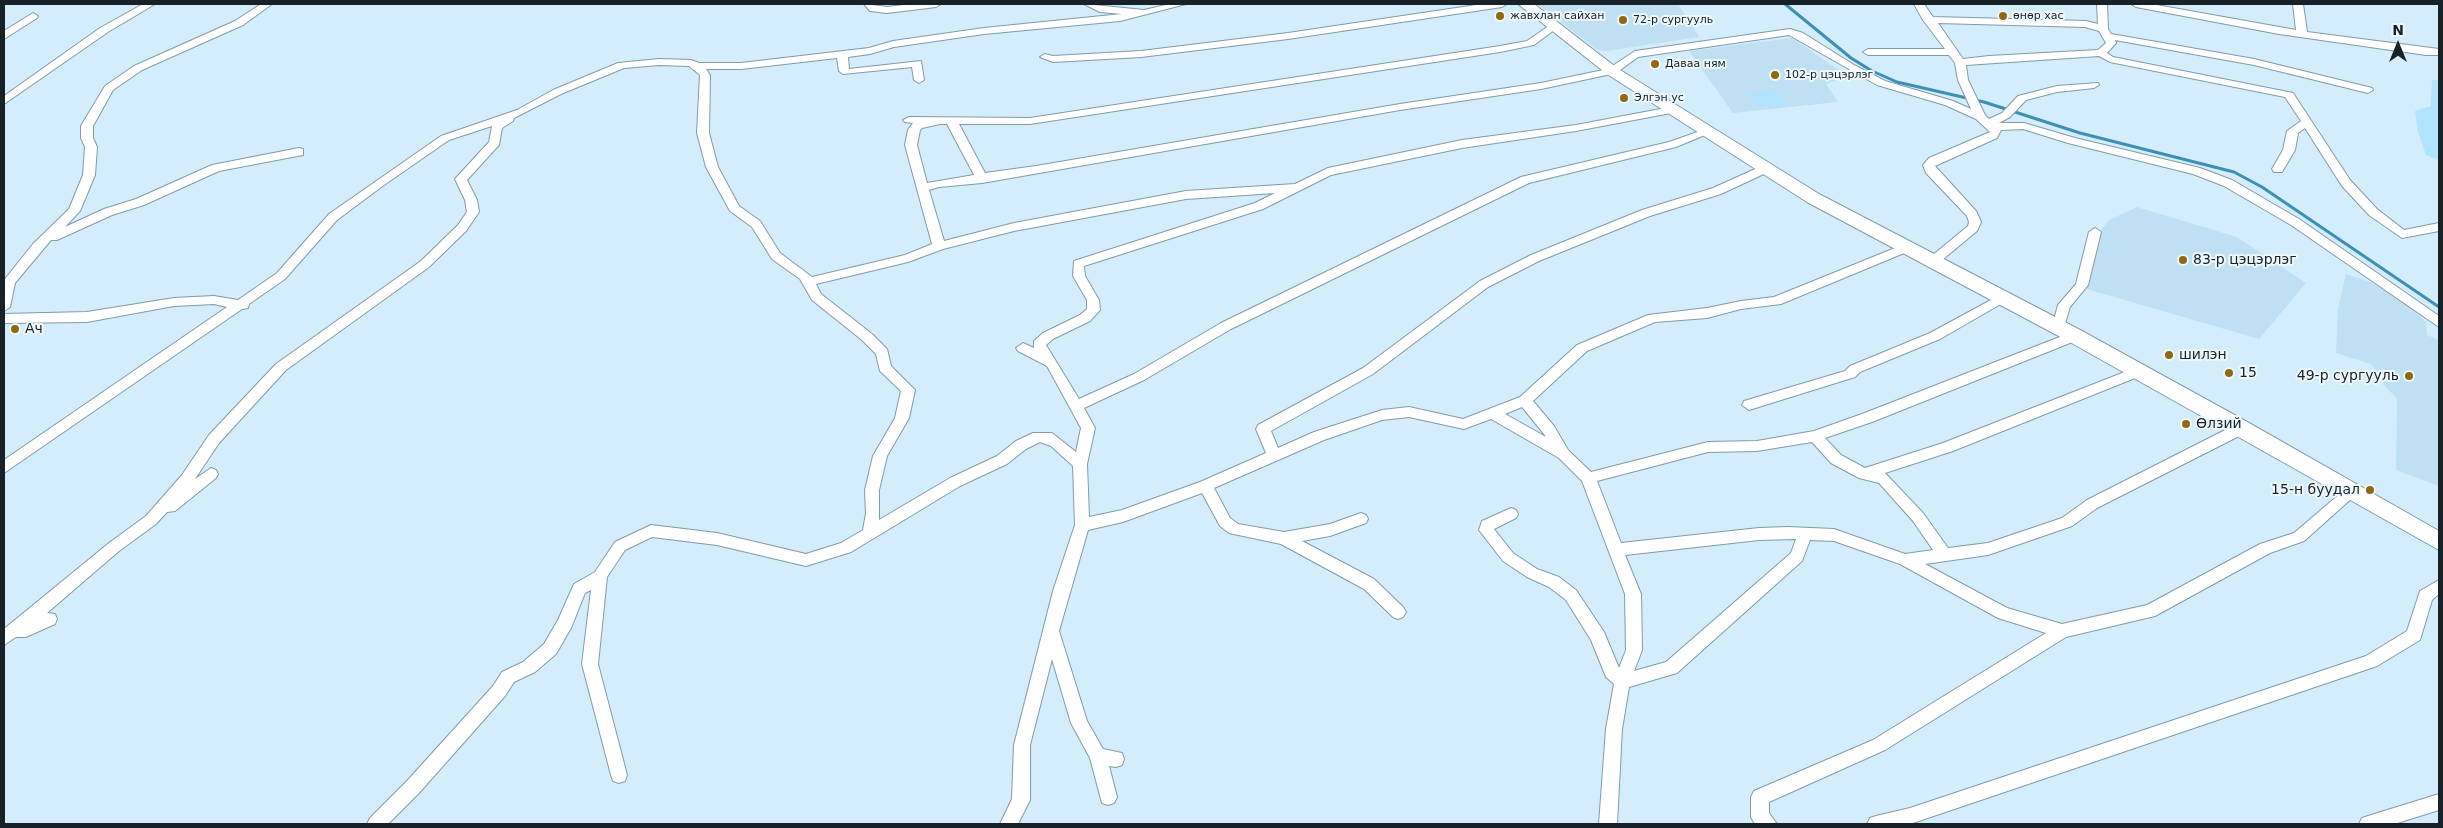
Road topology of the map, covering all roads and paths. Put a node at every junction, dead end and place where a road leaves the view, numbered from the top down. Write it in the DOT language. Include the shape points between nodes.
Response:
graph roads {
  1 [pos="150,4"];
  2 [pos="267,4"];
  3 [pos="869,4"];
  4 [pos="936,4"];
  5 [pos="1088,4"];
  6 [pos="1181,4"];
  7 [pos="1502,4"];
  8 [pos="1525,4"];
  9 [pos="1919,4"];
  10 [pos="2102,4"];
  11 [pos="2136,4"];
  12 [pos="2298,4"];
  13 [pos="1144,13"];
  14 [pos="32,16"];
  15 [pos="1928,20"];
  16 [pos="1553,26"];
  17 [pos="2105,33"];
  18 [pos="2302,34"];
  19 [pos="4,36"];
  20 [pos="1868,52"];
  21 [pos="1951,52"];
  22 [pos="2439,52"];
  23 [pos="2101,53"];
  24 [pos="842,54"];
  25 [pos="1045,57"];
  26 [pos="1960,63"];
  27 [pos="697,66"];
  28 [pos="1612,71"];
  29 [pos="918,80"];
  30 [pos="2094,85"];
  31 [pos="2368,90"];
  32 [pos="4,101"];
  33 [pos="1671,110"];
  34 [pos="521,112"];
  35 [pos="909,120"];
  36 [pos="937,121"];
  37 [pos="952,122"];
  38 [pos="1987,122"];
  39 [pos="2306,123"];
  40 [pos="1706,132"];
  41 [pos="299,152"];
  42 [pos="1764,169"];
  43 [pos="2278,169"];
  44 [pos="982,179"];
  45 [pos="923,188"];
  46 [pos="1297,188"];
  47 [pos="2439,227"];
  48 [pos="2095,232"];
  49 [pos="43,242"];
  50 [pos="939,246"];
  51 [pos="1905,248"];
  52 [pos="1932,262"];
  53 [pos="808,282"];
  54 [pos="2002,298"];
  55 [pos="242,305"];
  56 [pos="4,306"];
  57 [pos="4,318"];
  58 [pos="2439,322"];
  59 [pos="2058,327"];
  60 [pos="2075,336"];
  61 [pos="1023,348"];
  62 [pos="1052,363"];
  63 [pos="2140,372"];
  64 [pos="1524,401"];
  65 [pos="1076,405"];
  66 [pos="1749,405"];
  67 [pos="1492,413"];
  68 [pos="2242,428"];
  69 [pos="1815,436"];
  70 [pos="1564,454"];
  71 [pos="1274,456"];
  72 [pos="1080,464"];
  73 [pos="4,467"];
  74 [pos="210,474"];
  75 [pos="1864,474"];
  76 [pos="1588,478"];
  77 [pos="1205,486"];
  78 [pos="2353,491"];
  79 [pos="1511,514"];
  80 [pos="1361,519"];
  81 [pos="151,520"];
  82 [pos="1082,525"];
  83 [pos="870,534"];
  84 [pos="1805,534"];
  85 [pos="1284,538"];
  86 [pos="2439,541"];
  87 [pos="1616,550"];
  88 [pos="1942,555"];
  89 [pos="1905,560"];
  90 [pos="600,576"];
  91 [pos="2439,586"];
  92 [pos="1398,612"];
  93 [pos="49,619"];
  94 [pos="1051,630"];
  95 [pos="2062,631"];
  96 [pos="4,639"];
  97 [pos="1622,682"];
  98 [pos="1098,756"];
  99 [pos="1116,759"];
  100 [pos="619,774"];
  101 [pos="1108,798"];
  102 [pos="2439,802"];
  103 [pos="376,824"];
  104 [pos="1009,824"];
  105 [pos="1608,824"];
  106 [pos="1768,824"];
  107 [pos="1876,824"];
  108 [pos="2368,824"];
  1 -- 32 [label="street" via="104,30"];
  2 -- 49 [label="street" via="239,23 138,68 109,88 87,126 86,138 91,147 88,174 74,211"];
  3 -- 4 [label="street" via="874,9 887,10"];
  5 -- 13 [label="street" via="1104,10"];
  6 -- 13 [label="street"];
  7 -- 25 [label="street" via="1141,54"];
  8 -- 16 [label="main road"];
  9 -- 15 [label="street"];
  10 -- 17 [label="street"];
  11 -- 18 [label="street"];
  12 -- 18 [label="street"];
  13 -- 24 [label="street" via="975,32"];
  14 -- 19 [label="street"];
  15 -- 17 [label="street" via="2086,24"];
  15 -- 21 [label="street"];
  16 -- 28 [label="main road"];
  16 -- 37 [label="street" via="1530,43 1454,56 1030,121"];
  17 -- 23 [label="street" via="2111,43"];
  17 -- 31 [label="street" via="2254,62"];
  18 -- 22 [label="street"];
  20 -- 21 [label="street"];
  21 -- 26 [label="street"];
  23 -- 26 [label="street"];
  23 -- 39 [label="street" via="2110,59 2142,67 2284,93 2294,99"];
  24 -- 27 [label="street" via="740,66"];
  24 -- 29 [label="street" via="844,70 853,73 917,63"];
  26 -- 38 [label="street" via="1963,80"];
  27 -- 34 [label="street" via="659,62 622,65 557,92"];
  27 -- 53 [label="street" via="705,75 703,133 712,167 725,194 734,208 756,224 776,256 806,276"];
  28 -- 33 [label="main road"];
  28 -- 38 [label="street" via="1635,54 1790,32 1881,83 1949,104"];
  28 -- 44 [label="street" via="1540,86"];
  30 -- 38 [label="street" via="2057,89 2022,98 2010,110"];
  33 -- 40 [label="main road"];
  33 -- 46 [label="street" via="1576,128 1462,144 1337,170"];
  34 -- 55 [label="street" via="445,138 380,182 333,217 281,276"];
  34 -- 81 [label="street" via="497,126 494,143 461,179 473,212 462,228 425,264 281,367 214,439 187,479"];
  35 -- 36 [label="street"];
  36 -- 37 [label="street"];
  36 -- 45 [label="street" via="918,124 911,144"];
  37 -- 44 [label="street"];
  38 -- 52 [label="street" via="1997,132 1993,136 1929,165 1930,170 1972,214 1975,222 1973,228"];
  38 -- 58 [label="street" via="2024,126 2072,142 2196,171 2228,183 2295,222"];
  39 -- 43 [label="street" via="2293,131"];
  39 -- 47 [label="street" via="2346,182 2373,212 2402,234"];
  40 -- 42 [label="main road"];
  40 -- 65 [label="street" via="1672,145 1525,180 1226,326 1139,377"];
  41 -- 49 [label="street" via="216,168"];
  42 -- 51 [label="main road"];
  42 -- 71 [label="street" via="1717,190 1646,213 1535,258 1484,284 1368,371 1263,429"];
  44 -- 45 [label="street" via="938,183"];
  45 -- 50 [label="street"];
  46 -- 50 [label="street" via="1186,194 1014,227"];
  46 -- 62 [label="street" via="1259,206 1078,264 1079,276 1093,300 1094,310 1039,344"];
  48 -- 59 [label="street" via="2082,285 2064,305"];
  49 -- 56 [label="street" via="9,282"];
  50 -- 53 [label="street" via="908,258"];
  51 -- 52 [label="main road"];
  51 -- 64 [label="street" via="1776,301 1653,318 1582,348"];
  52 -- 54 [label="main road"];
  53 -- 83 [label="street" via="816,297 882,352 885,368 908,390 902,418 880,456 872,490"];
  54 -- 59 [label="main road"];
  54 -- 66 [label="street" via="1935,336 1854,369 1850,374"];
  55 -- 57 [label="street" via="214,300 174,302 87,318"];
  55 -- 73 [label="street"];
  59 -- 60 [label="main road"];
  60 -- 63 [label="main road"];
  60 -- 69 [label="street"];
  61 -- 62 [label="street"];
  62 -- 65 [label="street"];
  63 -- 68 [label="main road"];
  63 -- 75 [label="street" via="1948,447"];
  64 -- 67 [label="street"];
  64 -- 70 [label="street"];
  65 -- 72 [label="street" via="1088,428"];
  67 -- 70 [label="street"];
  67 -- 71 [label="street" via="1464,424 1409,412 1382,415 1319,436"];
  68 -- 78 [label="main road"];
  68 -- 88 [label="street" via="2092,504 2067,522 1988,549"];
  69 -- 75 [label="street" via="1836,459"];
  69 -- 76 [label="street" via="1757,446 1708,448"];
  70 -- 76 [label="street"];
  71 -- 77 [label="street"];
  72 -- 82 [label="street"];
  72 -- 83 [label="street" via="1048,437 1038,438 1002,460 954,482"];
  74 -- 81 [label="street" via="181,500"];
  75 -- 88 [label="street" via="1883,478 1900,495 1940,546"];
  76 -- 87 [label="street"];
  77 -- 82 [label="street" via="1123,516"];
  77 -- 85 [label="street" via="1225,522 1234,529"];
  78 -- 86 [label="main road"];
  78 -- 95 [label="street" via="2299,537 2265,548 2150,611"];
  79 -- 97 [label="street" via="1487,525 1486,530 1508,557 1571,595 1598,637 1612,672"];
  80 -- 85 [label="street" via="1330,530"];
  81 -- 96 [label="street"];
  82 -- 94 [label="street"];
  83 -- 90 [label="street" via="846,548 806,560 717,539 651,531 620,546"];
  84 -- 87 [label="street" via="1759,534"];
  84 -- 89 [label="street" via="1834,536"];
  84 -- 97 [label="street" via="1798,557 1671,668"];
  85 -- 92 [label="street" via="1369,584"];
  87 -- 97 [label="street" via="1633,594 1634,650"];
  88 -- 89 [label="street"];
  89 -- 95 [label="street" via="2003,613"];
  90 -- 100 [label="street" via="590,664"];
  90 -- 103 [label="street" via="579,589 550,649 528,667 508,677 413,787"];
  91 -- 107 [label="street" via="2425,596 2414,635 2371,661 1910,816"];
  93 -- 96 [label="street"];
  94 -- 98 [label="street" via="1080,723"];
  94 -- 104 [label="street" via="1022,745 1021,800"];
  95 -- 106 [label="street" via="1879,744 1760,797 1760,817"];
  97 -- 105 [label="street" via="1614,729"];
  98 -- 99 [label="street"];
  98 -- 101 [label="street"];
  102 -- 108 [label="street"];
}
